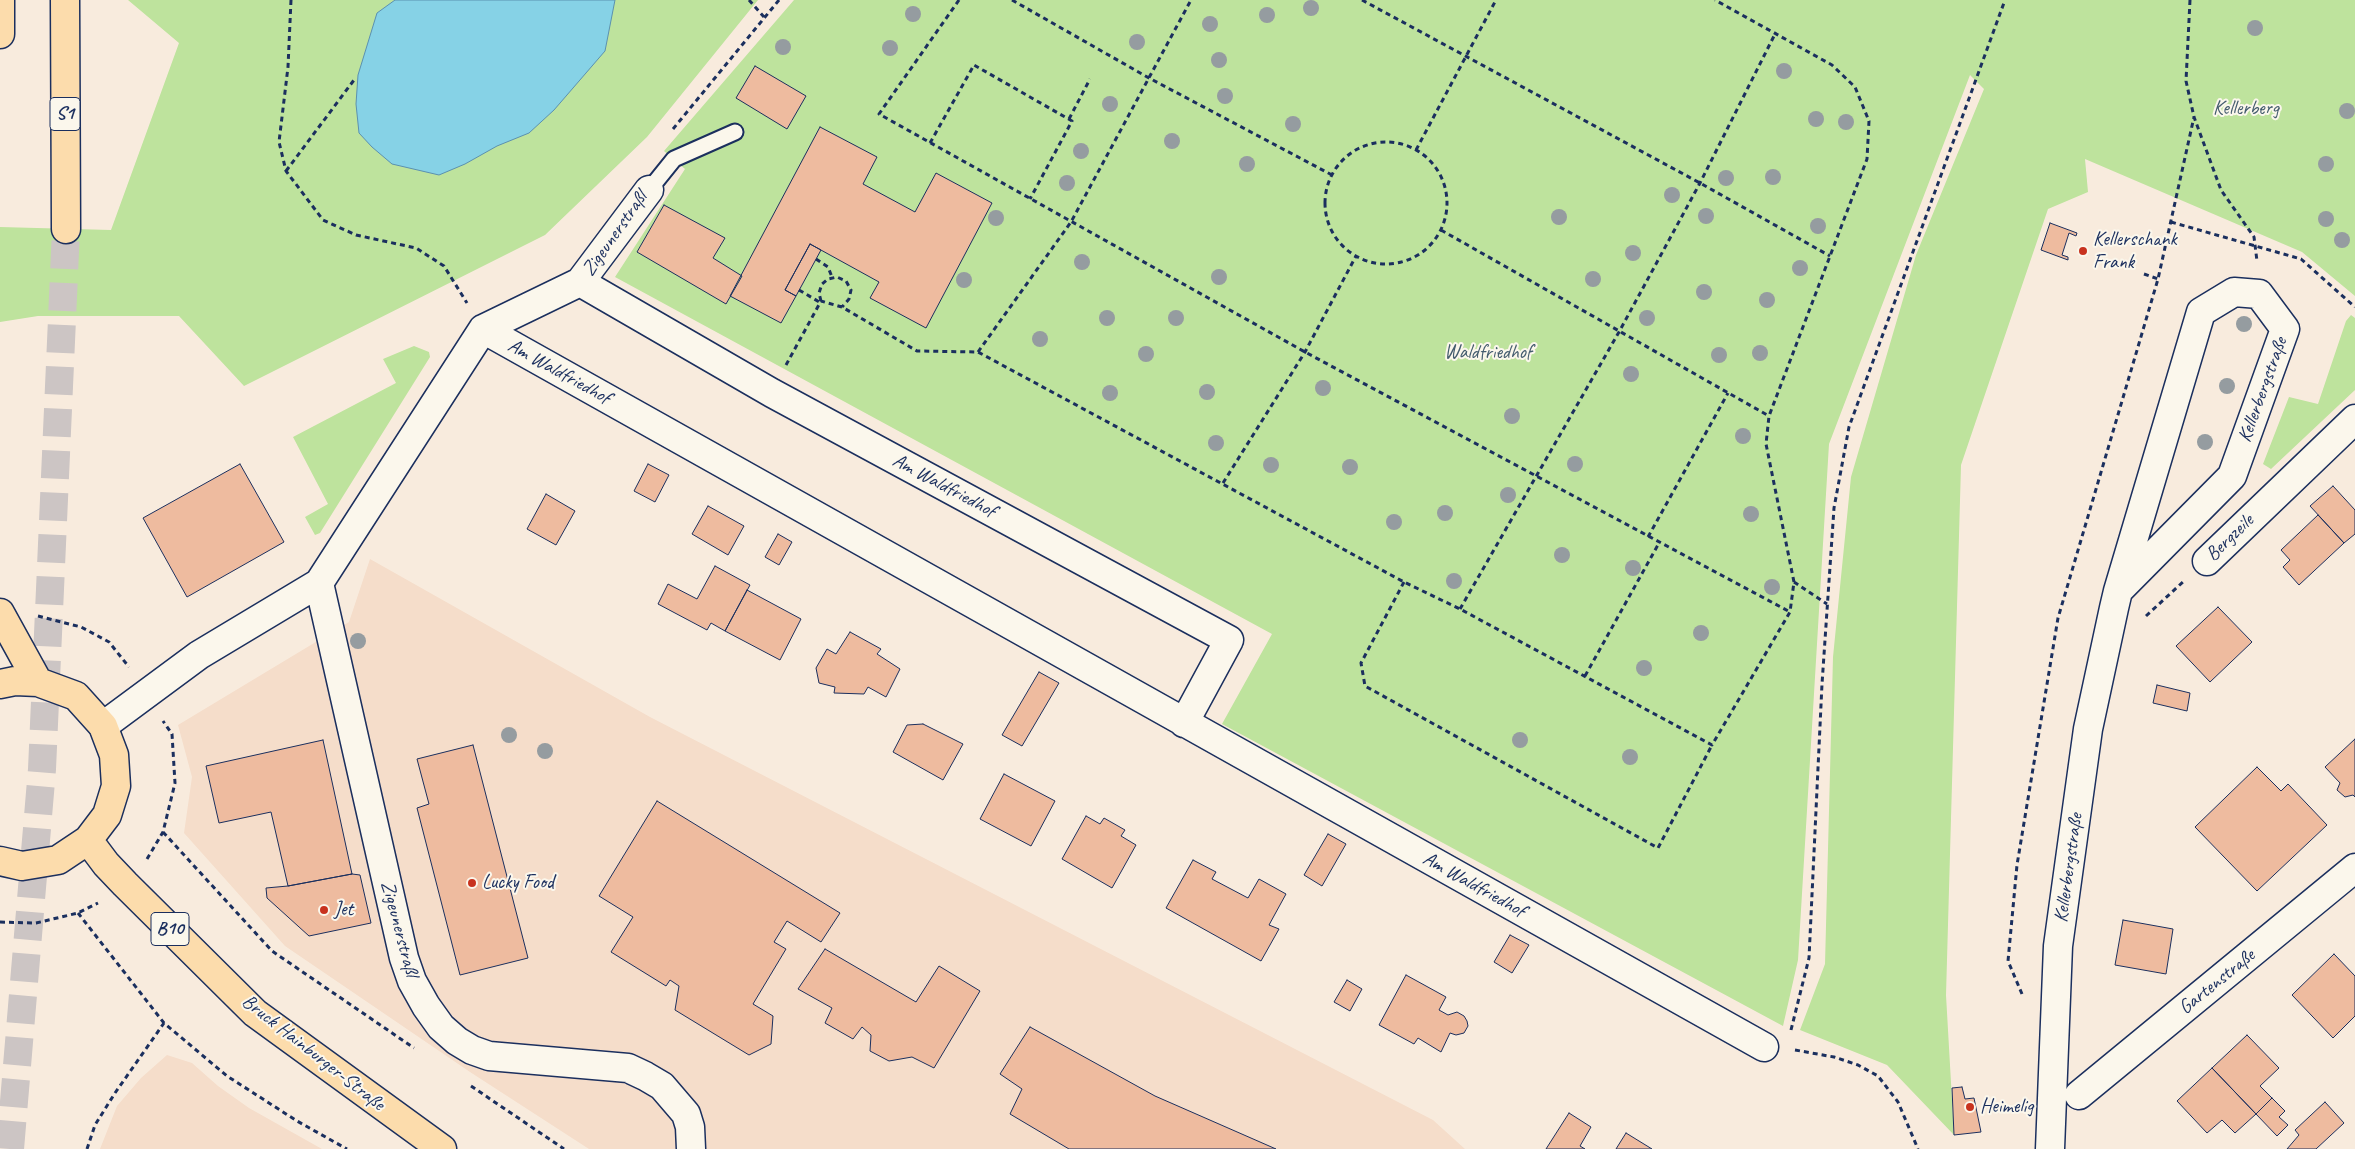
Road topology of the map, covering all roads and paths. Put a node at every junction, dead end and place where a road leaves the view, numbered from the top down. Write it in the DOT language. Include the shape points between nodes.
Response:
graph roads {
  1 [pos="0,0"];
  2 [pos="65,0"];
  3 [pos="291,0"];
  4 [pos="749,0"];
  5 [pos="778,0"];
  6 [pos="959,0"];
  7 [pos="1012,0"];
  8 [pos="1191,0"];
  9 [pos="1362,0"];
  10 [pos="1496,0"];
  11 [pos="1715,0"];
  12 [pos="2005,0"];
  13 [pos="2190,0"];
  14 [pos="764,17"];
  15 [pos="1776,32"];
  16 [pos="0,34"];
  17 [pos="1466,56"];
  18 [pos="1149,78"];
  19 [pos="1090,79"];
  20 [pos="354,80"];
  21 [pos="1069,119"];
  22 [pos="736,132"];
  23 [pos="668,135"];
  24 [pos="930,143"];
  25 [pos="1416,150"];
  26 [pos="286,171"];
  27 [pos="1332,175"];
  28 [pos="1700,182"];
  29 [pos="649,190"];
  30 [pos="1030,199"];
  31 [pos="1071,222"];
  32 [pos="2171,222"];
  33 [pos="66,229"];
  34 [pos="1441,230"];
  35 [pos="2256,246"];
  36 [pos="1356,256"];
  37 [pos="1830,256"];
  38 [pos="816,259"];
  39 [pos="2144,274"];
  40 [pos="832,277"];
  41 [pos="2158,279"];
  42 [pos="580,282"];
  43 [pos="799,290"];
  44 [pos="2259,294"];
  45 [pos="821,302"];
  46 [pos="842,306"];
  47 [pos="2355,308"];
  48 [pos="483,329"];
  49 [pos="1618,332"];
  50 [pos="978,352"];
  51 [pos="1304,352"];
  52 [pos="772,393"];
  53 [pos="1728,393"];
  54 [pos="1769,416"];
  55 [pos="2355,418"];
  56 [pos="1537,477"];
  57 [pos="1223,483"];
  58 [pos="1648,537"];
  59 [pos="1659,543"];
  60 [pos="2207,561"];
  61 [pos="1404,582"];
  62 [pos="1794,582"];
  63 [pos="319,583"];
  64 [pos="2118,591"];
  65 [pos="1827,604"];
  66 [pos="1460,608"];
  67 [pos="1790,612"];
  68 [pos="0,613"];
  69 [pos="2144,617"];
  70 [pos="1585,676"];
  71 [pos="38,682"];
  72 [pos="0,684"];
  73 [pos="1184,723"];
  74 [pos="103,726"];
  75 [pos="1712,745"];
  76 [pos="163,832"];
  77 [pos="88,840"];
  78 [pos="0,861"];
  79 [pos="2355,868"];
  80 [pos="78,914"];
  81 [pos="164,1023"];
  82 [pos="1775,1048"];
  83 [pos="418,1050"];
  84 [pos="466,1083"];
  85 [pos="2079,1095"];
  86 [pos="87,1149"];
  87 [pos="347,1149"];
  88 [pos="442,1149"];
  89 [pos="564,1149"];
  90 [pos="691,1149"];
  91 [pos="1918,1149"];
  92 [pos="2050,1149"];
  1 -- 16 [label="main road"];
  2 -- 33 [label="main road, S1"];
  3 -- 26 [label="path" via="288,68 279,142"];
  4 -- 14 [label="path"];
  5 -- 14 [label="path"];
  6 -- 24 [label="path" via="879,114"];
  7 -- 18 [label="path"];
  8 -- 18 [label="path"];
  9 -- 17 [label="path"];
  10 -- 17 [label="path"];
  11 -- 15 [label="path"];
  12 -- 65 [label="path" via="1850,427 1834,508"];
  13 -- 35 [label="path" via="2186,81 2194,117 2221,190 2254,236"];
  14 -- 23 [label="path"];
  15 -- 28 [label="path"];
  15 -- 37 [label="path" via="1832,65 1855,86 1869,121 1867,159"];
  17 -- 25 [label="path"];
  17 -- 28 [label="path"];
  18 -- 27 [label="path"];
  18 -- 31 [label="path"];
  19 -- 21 [label="path"];
  20 -- 26 [label="path"];
  21 -- 24 [label="path" via="974,65"];
  21 -- 30 [label="path" via="1072,121"];
  22 -- 29 [label="lane" via="674,160"];
  24 -- 30 [label="path"];
  25 -- 27 [label="path" via="1384,142 1369,145 1354,151"];
  25 -- 34 [label="path" via="1427,157 1442,178 1448,204"];
  26 -- 48 [label="path" via="323,220 356,235 416,248 444,266"];
  27 -- 36 [label="path" via="1325,198 1328,220 1338,241"];
  28 -- 37 [label="path"];
  28 -- 49 [label="path"];
  29 -- 42 [label="street, Zigeunerstraßl"];
  30 -- 31 [label="path"];
  31 -- 50 [label="path"];
  31 -- 51 [label="path"];
  32 -- 35 [label="path"];
  34 -- 36 [label="path" via="1426,250 1404,262 1380,264"];
  34 -- 49 [label="path"];
  35 -- 44 [label="path"];
  35 -- 47 [label="path" via="2301,260"];
  36 -- 51 [label="path"];
  37 -- 54 [label="path"];
  38 -- 40 [label="path" via="828,267"];
  39 -- 41 [label="path"];
  40 -- 45 [label="path" via="820,288"];
  40 -- 46 [label="path" via="846,281 851,290 849,299"];
  42 -- 48 [label="street, Zigeunerstraßl"];
  42 -- 52 [label="street, Am Waldfriedhof"];
  43 -- 45 [label="path"];
  44 -- 64 [label="street, Kellerbergstraße" via="2234,292 2201,312"];
  44 -- 64 [label="street, Kellerbergstraße" via="2285,329 2232,476"];
  45 -- 46 [label="path"];
  45 -- 52 [label="path"];
  46 -- 50 [label="path" via="917,351"];
  48 -- 63 [label="street"];
  48 -- 73 [label="street, Am Waldfriedhof"];
  49 -- 53 [label="path"];
  49 -- 56 [label="path"];
  50 -- 57 [label="path"];
  51 -- 56 [label="path"];
  51 -- 57 [label="path"];
  52 -- 73 [label="street, Am Waldfriedhof" via="1229,640"];
  53 -- 54 [label="path"];
  53 -- 58 [label="path"];
  54 -- 62 [label="path" via="1766,444"];
  55 -- 60 [label="street, Bergzeile"];
  56 -- 58 [label="path"];
  56 -- 66 [label="path"];
  57 -- 61 [label="path"];
  58 -- 59 [label="path"];
  59 -- 67 [label="path"];
  59 -- 70 [label="path"];
  60 -- 69 [label="path, Bergzeile"];
  61 -- 66 [label="path"];
  61 -- 75 [label="path" via="1361,663 1365,686 1658,848"];
  62 -- 65 [label="path"];
  62 -- 67 [label="path"];
  63 -- 74 [label="street" via="199,655"];
  63 -- 90 [label="street, Zigeunerstraßl" via="404,958 412,982 426,1006 441,1027 457,1041 489,1056 628,1068 645,1076 662,1086 686,1114"];
  64 -- 92 [label="street, Kellerbergstraße" via="2088,728 2058,946"];
  65 -- 82 [label="path" via="1809,958"];
  66 -- 70 [label="path"];
  67 -- 75 [label="path"];
  68 -- 71 [label="main road"];
  70 -- 75 [label="path"];
  71 -- 72 [label="main road"];
  71 -- 74 [label="main road" via="76,696"];
  73 -- 82 [label="street, Am Waldfriedhof"];
  74 -- 77 [label="main road" via="114,755 116,786 107,815"];
  76 -- 83 [label="path" via="272,951"];
  77 -- 78 [label="main road" via="58,860 22,866"];
  77 -- 88 [label="main road, Bruck Hainburger-Straße / B10" via="124,884 255,1013"];
  79 -- 85 [label="street, Gartenstraße"];
  80 -- 81 [label="path"];
  81 -- 86 [label="path" via="95,1125"];
  81 -- 87 [label="path" via="228,1076"];
  82 -- 91 [label="path" via="1834,1057 1878,1076 1898,1102"];
  84 -- 89 [label="path"];
}
